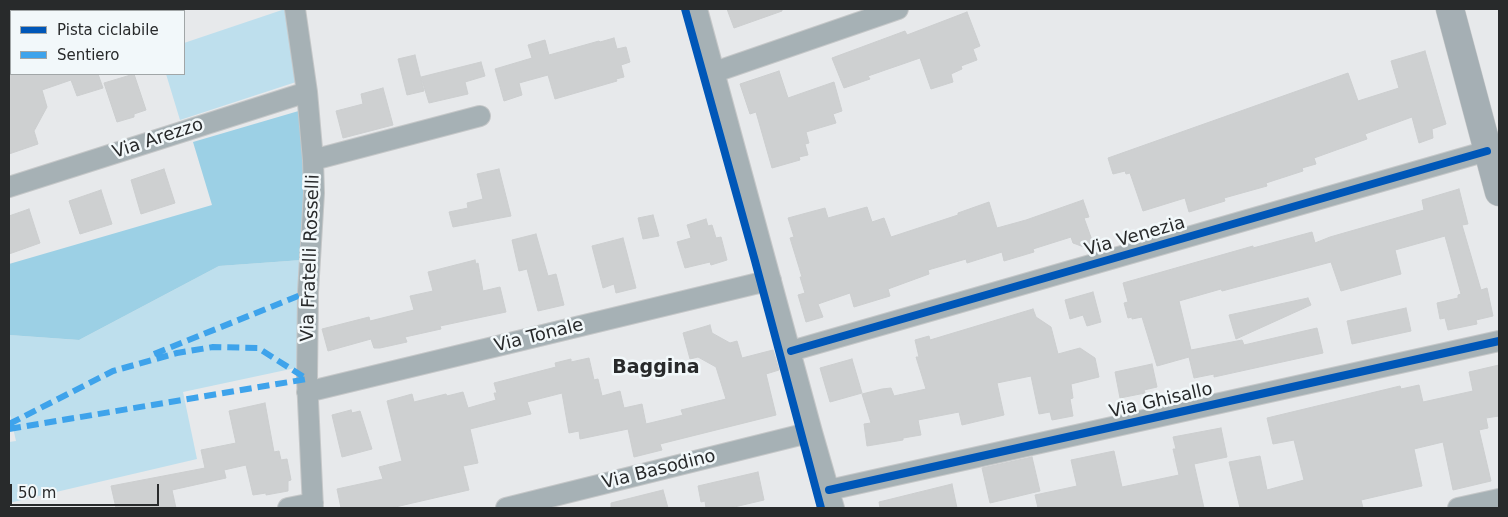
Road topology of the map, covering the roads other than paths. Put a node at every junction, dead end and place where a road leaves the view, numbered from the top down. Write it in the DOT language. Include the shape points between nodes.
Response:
graph roads {
  1 [pos="295,9"];
  2 [pos="697,9"];
  3 [pos="898,9"];
  4 [pos="1450,9"];
  5 [pos="715,72"];
  6 [pos="307,92"];
  7 [pos="480,116"];
  8 [pos="1490,144"];
  9 [pos="314,160"];
  10 [pos="9,187"];
  11 [pos="1499,192"];
  12 [pos="771,280"];
  13 [pos="1499,341"];
  14 [pos="791,352"];
  15 [pos="307,392"];
  16 [pos="812,432"];
  17 [pos="831,499"];
  18 [pos="1499,499"];
  19 [pos="313,506"];
  20 [pos="288,508"];
  21 [pos="506,508"];
  22 [pos="1458,508"];
  1 -- 6 [label="street, Via Fratelli Rosselli"];
  2 -- 5 [label="street"];
  3 -- 5 [label="street"];
  4 -- 8 [label="street"];
  5 -- 12 [label="street"];
  6 -- 9 [label="street, Via Fratelli Rosselli"];
  6 -- 10 [label="street, Via Arezzo"];
  7 -- 9 [label="street"];
  8 -- 11 [label="street"];
  8 -- 14 [label="street, Via Venezia"];
  9 -- 15 [label="street, Via Fratelli Rosselli"];
  12 -- 14 [label="street"];
  12 -- 15 [label="street, Via Tonale"];
  13 -- 17 [label="street, Via Ghisallo"];
  14 -- 16 [label="street"];
  15 -- 19 [label="street, Via Fratelli Rosselli"];
  16 -- 17 [label="street"];
  16 -- 21 [label="street, Via Basodino"];
  18 -- 22 [label="street"];
  19 -- 20 [label="street"];
}
